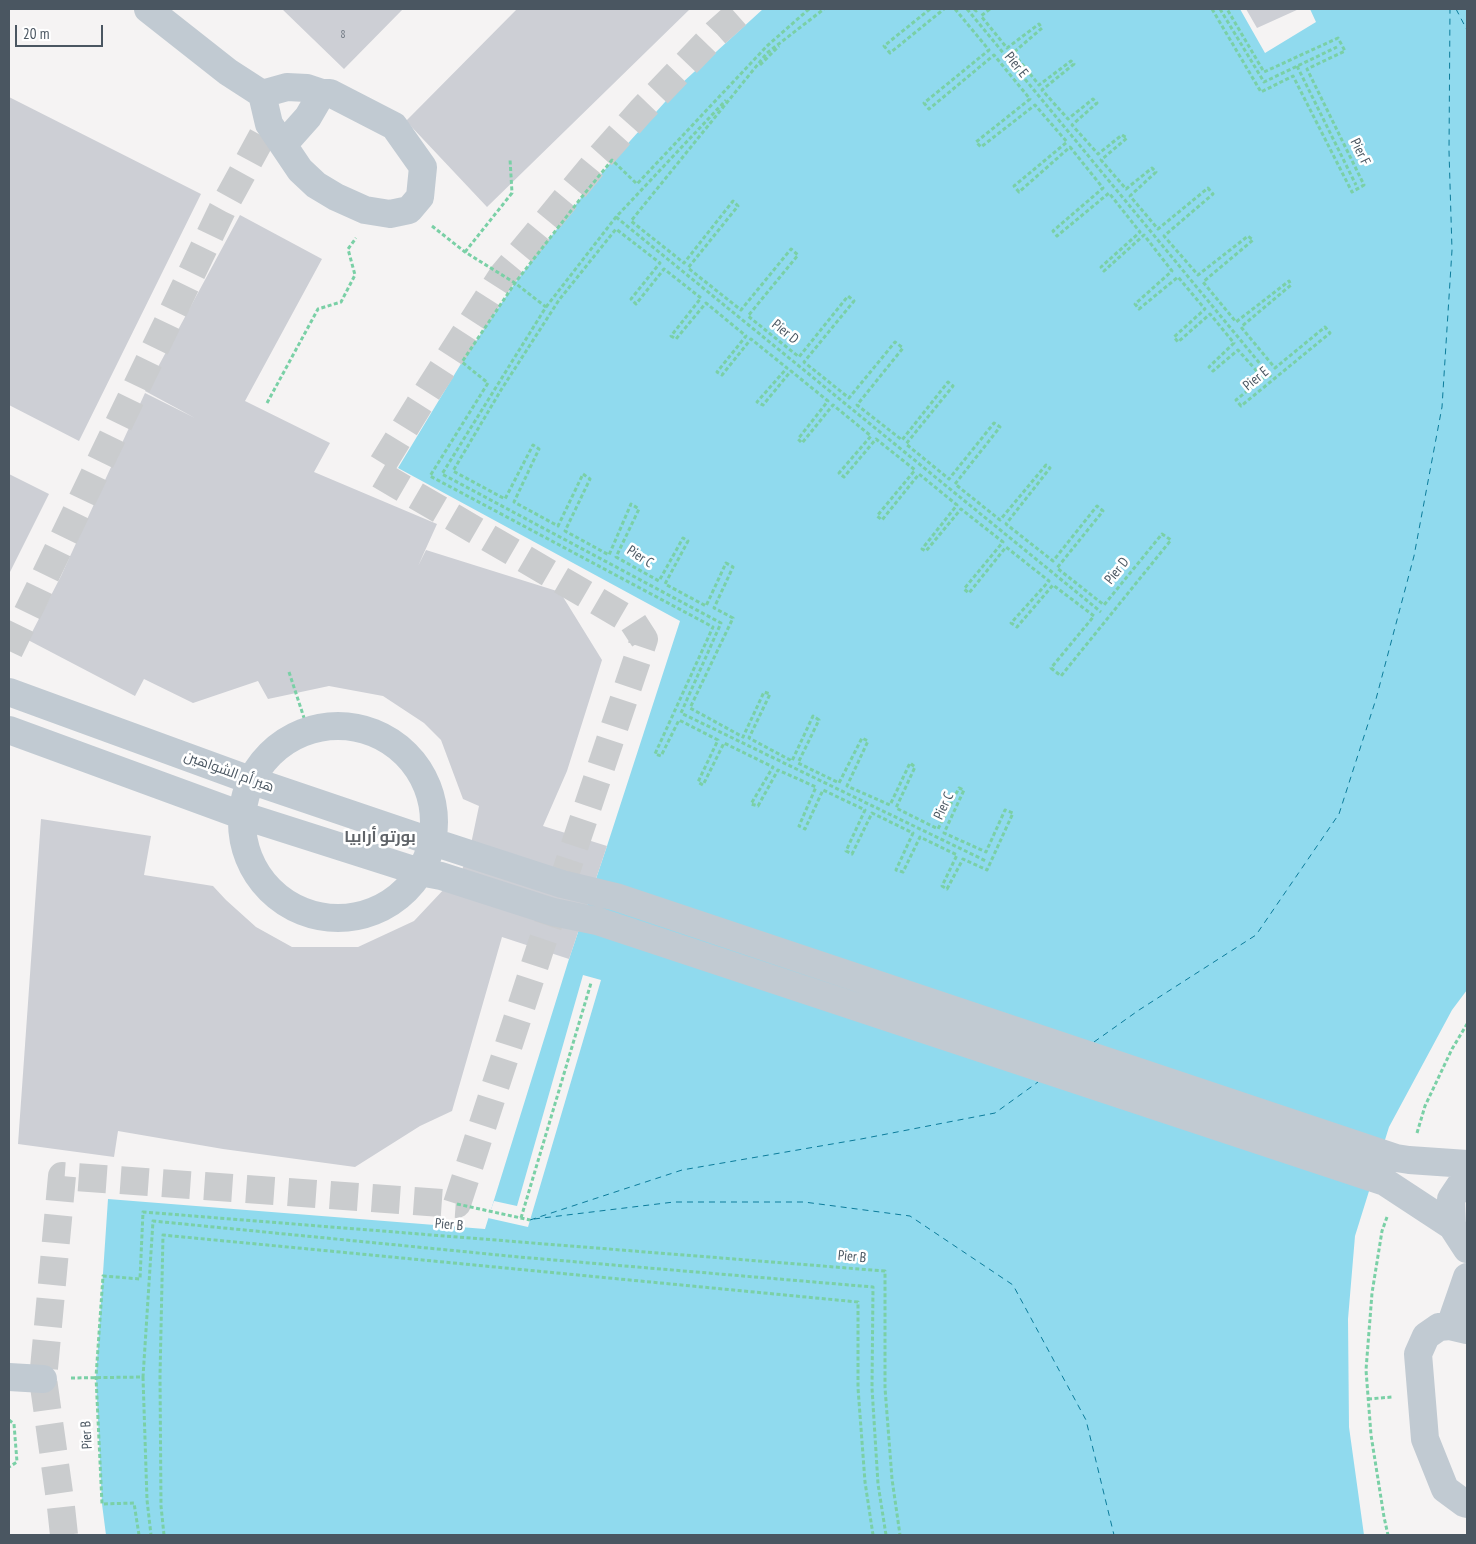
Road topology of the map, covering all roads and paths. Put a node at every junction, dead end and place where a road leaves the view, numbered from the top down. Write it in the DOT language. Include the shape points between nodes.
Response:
graph roads {
  1 [pos="148,9"];
  2 [pos="809,9"];
  3 [pos="823,9"];
  4 [pos="930,9"];
  5 [pos="944,9"];
  6 [pos="955,9"];
  7 [pos="967,9"];
  8 [pos="974,9"];
  9 [pos="979,9"];
  10 [pos="990,9"];
  11 [pos="1212,9"];
  12 [pos="1220,9"];
  13 [pos="1227,9"];
  14 [pos="1337,47"];
  15 [pos="1297,66"];
  16 [pos="322,93"];
  17 [pos="262,94"];
  18 [pos="284,144"];
  19 [pos="510,159"];
  20 [pos="1356,185"];
  21 [pos="409,210"];
  22 [pos="373,211"];
  23 [pos="616,217"];
  24 [pos="465,252"];
  25 [pos="515,283"];
  26 [pos="559,300"];
  27 [pos="546,307"];
  28 [pos="1271,377"];
  29 [pos="267,403"];
  30 [pos="1101,612"];
  31 [pos="289,672"];
  32 [pos="9,692"];
  33 [pos="9,730"];
  34 [pos="308,730"];
  35 [pos="250,780"];
  36 [pos="241,815"];
  37 [pos="442,844"];
  38 [pos="986,860"];
  39 [pos="431,874"];
  40 [pos="591,983"];
  41 [pos="1467,1024"];
  42 [pos="1467,1164"];
  43 [pos="1397,1172"];
  44 [pos="1467,1176"];
  45 [pos="457,1204"];
  46 [pos="521,1218"];
  47 [pos="530,1220"];
  48 [pos="1452,1226"];
  49 [pos="1467,1249"];
  50 [pos="1467,1277"];
  51 [pos="1459,1328"];
  52 [pos="96,1377"];
  53 [pos="143,1377"];
  54 [pos="9,1378"];
  55 [pos="43,1379"];
  56 [pos="9,1420"];
  57 [pos="9,1467"];
  58 [pos="1467,1504"];
  59 [pos="139,1535"];
  60 [pos="151,1535"];
  61 [pos="164,1535"];
  62 [pos="873,1535"];
  63 [pos="886,1535"];
  64 [pos="900,1535"];
  65 [pos="1388,1535"];
  1 -- 17 [label="street" via="228,72"];
  2 -- 25 [label="path" via="767,46 637,184 612,160"];
  3 -- 23 [label="path" via="770,54"];
  3 -- 26 [label="path, Pier D" via="767,53 631,221 684,263 733,201 738,206 688,268 742,310 791,249 798,255 748,316 799,357 848,296 854,301 804,362 849,398 895,342 902,348 857,405 902,440 948,382 953,386 906,444 949,479 994,422 1000,427 955,484 1000,520 1046,465 1050,468 1006,524 1052,561 1097,506 1102,511 1057,568 1104,605 1162,534 1171,540 1061,676 1051,668 1094,616 1053,585 1017,627 1011,623 1050,581 1006,547 969,593 964,589 1002,542 961,508 926,552 922,549 957,505 919,474 882,520 878,516 915,470 876,440 844,477 839,473 871,436 833,405 802,443 798,439 828,401 791,371 762,405 757,402 787,368 751,340 722,375 717,372 746,336 706,303 676,340 671,336 701,298 664,269 636,304 631,299 660,263 616,229"];
  4 -- 5 [label="path" via="884,46 890,53"];
  6 -- 10 [label="path, Pier E" via="989,50 924,103 929,109 994,55 1030,98 976,142 982,147 1035,105 1067,142 1014,186 1019,192 1070,147 1104,188 1052,231 1057,236 1109,193 1140,232 1101,267 1104,271 1144,235 1172,271 1135,304 1139,309 1178,277 1205,309 1174,337 1178,342 1210,314 1234,343 1209,367 1213,371 1238,350 1263,378 1236,400 1241,406 1330,333 1325,327 1275,368 1241,327 1291,285 1289,281 1236,322 1204,282 1253,240 1248,236 1198,275 1164,236 1213,194 1208,188 1158,229 1130,196 1156,172 1152,168 1126,189 1101,160 1127,138 1122,135 1098,154 1072,125 1097,103 1093,99 1068,119 1042,90 1074,64 1071,61 1039,84 1013,53 1042,28 1039,24 1007,48 982,16"];
  7 -- 28 [label="path"];
  8 -- 9 [label="path"];
  11 -- 13 [label="path, Pier F" via="1261,92 1293,76 1352,192 1364,186 1307,69 1345,51 1338,38 1264,72"];
  12 -- 15 [label="path" via="1264,82"];
  14 -- 15 [label="path"];
  15 -- 20 [label="path"];
  16 -- 17 [label="street" via="287,87"];
  16 -- 18 [label="street" via="308,117"];
  16 -- 21 [label="street" via="330,93 394,126 407,143 422,167 420,197"];
  17 -- 18 [label="street" via="269,124"];
  18 -- 22 [label="street" via="300,170 316,186"];
  19 -- 24 [label="path" via="512,193"];
  21 -- 22 [label="street" via="390,214"];
  21 -- 24 [label="path"];
  22 -- 29 [label="path" via="348,249 355,275 341,302 318,309"];
  23 -- 27 [label="path"];
  23 -- 30 [label="path"];
  24 -- 25 [label="path"];
  25 -- 26 [label="path, Pier C" via="462,362 488,383 430,476 713,627 655,754 661,756 679,720 718,740 698,782 703,785 724,743 773,767 751,804 758,806 778,770 816,787 798,826 805,829 823,790 865,810 846,851 852,854 872,813 913,832 896,870 903,872 920,837 957,855 942,886 947,888 963,859 987,870 1013,813 1005,810 986,852 944,832 964,790 959,788 938,829 896,808 915,767 910,763 890,806 847,786 868,741 862,738 839,783 798,763 819,720 813,716 792,761 749,738 770,694 764,692 743,737 690,708 733,618 714,608 733,567 726,563 706,606 665,584 688,541 683,538 660,581 616,557 639,509 631,504 609,555 565,531 590,479 583,474 558,526 514,502 539,449 533,445 506,499 453,471"];
  25 -- 27 [label="path"];
  27 -- 38 [label="path" via="442,474 721,624 681,713"];
  31 -- 34 [label="path"];
  32 -- 35 [label="street, هير أم الشواهين"];
  33 -- 36 [label="street"];
  34 -- 35 [label="street" via="285,741 265,758"];
  34 -- 37 [label="street" via="333,726 358,728 382,736 402,750 419,770 430,792"];
  35 -- 36 [label="street"];
  35 -- 37 [label="street, هير أم الشواهين"];
  36 -- 39 [label="street"];
  36 -- 39 [label="street" via="245,851 262,883 290,906 326,918 362,915 395,899"];
  37 -- 39 [label="street"];
  37 -- 43 [label="street, هير أم الشواهين" via="562,884 616,897"];
  39 -- 43 [label="street" via="553,912 605,924"];
  40 -- 46 [label="path"];
  41 -- 43 [label="path" via="1425,1106"];
  42 -- 43 [label="street"];
  43 -- 48 [label="street"];
  43 -- 65 [label="path" via="1382,1231 1372,1293 1366,1370 1371,1435"];
  44 -- 48 [label="street" via="1451,1199"];
  45 -- 46 [label="path"];
  46 -- 47 [label="path"];
  48 -- 49 [label="street"];
  50 -- 51 [label="street"];
  51 -- 58 [label="street" via="1439,1327 1426,1336 1418,1354 1425,1439 1445,1489"];
  52 -- 53 [label="path"];
  52 -- 55 [label="path"];
  52 -- 59 [label="path, Pier B" via="102,1504 134,1503"];
  52 -- 64 [label="path, Pier B" via="103,1276 140,1279 143,1212 885,1271 885,1388"];
  53 -- 60 [label="path"];
  53 -- 63 [label="path" via="153,1221 873,1287 872,1388 878,1484"];
  54 -- 55 [label="street"];
  56 -- 57 [label="path" via="14,1424 17,1462"];
  61 -- 62 [label="path" via="160,1376 163,1235 858,1302 858,1388 865,1482"];
}
